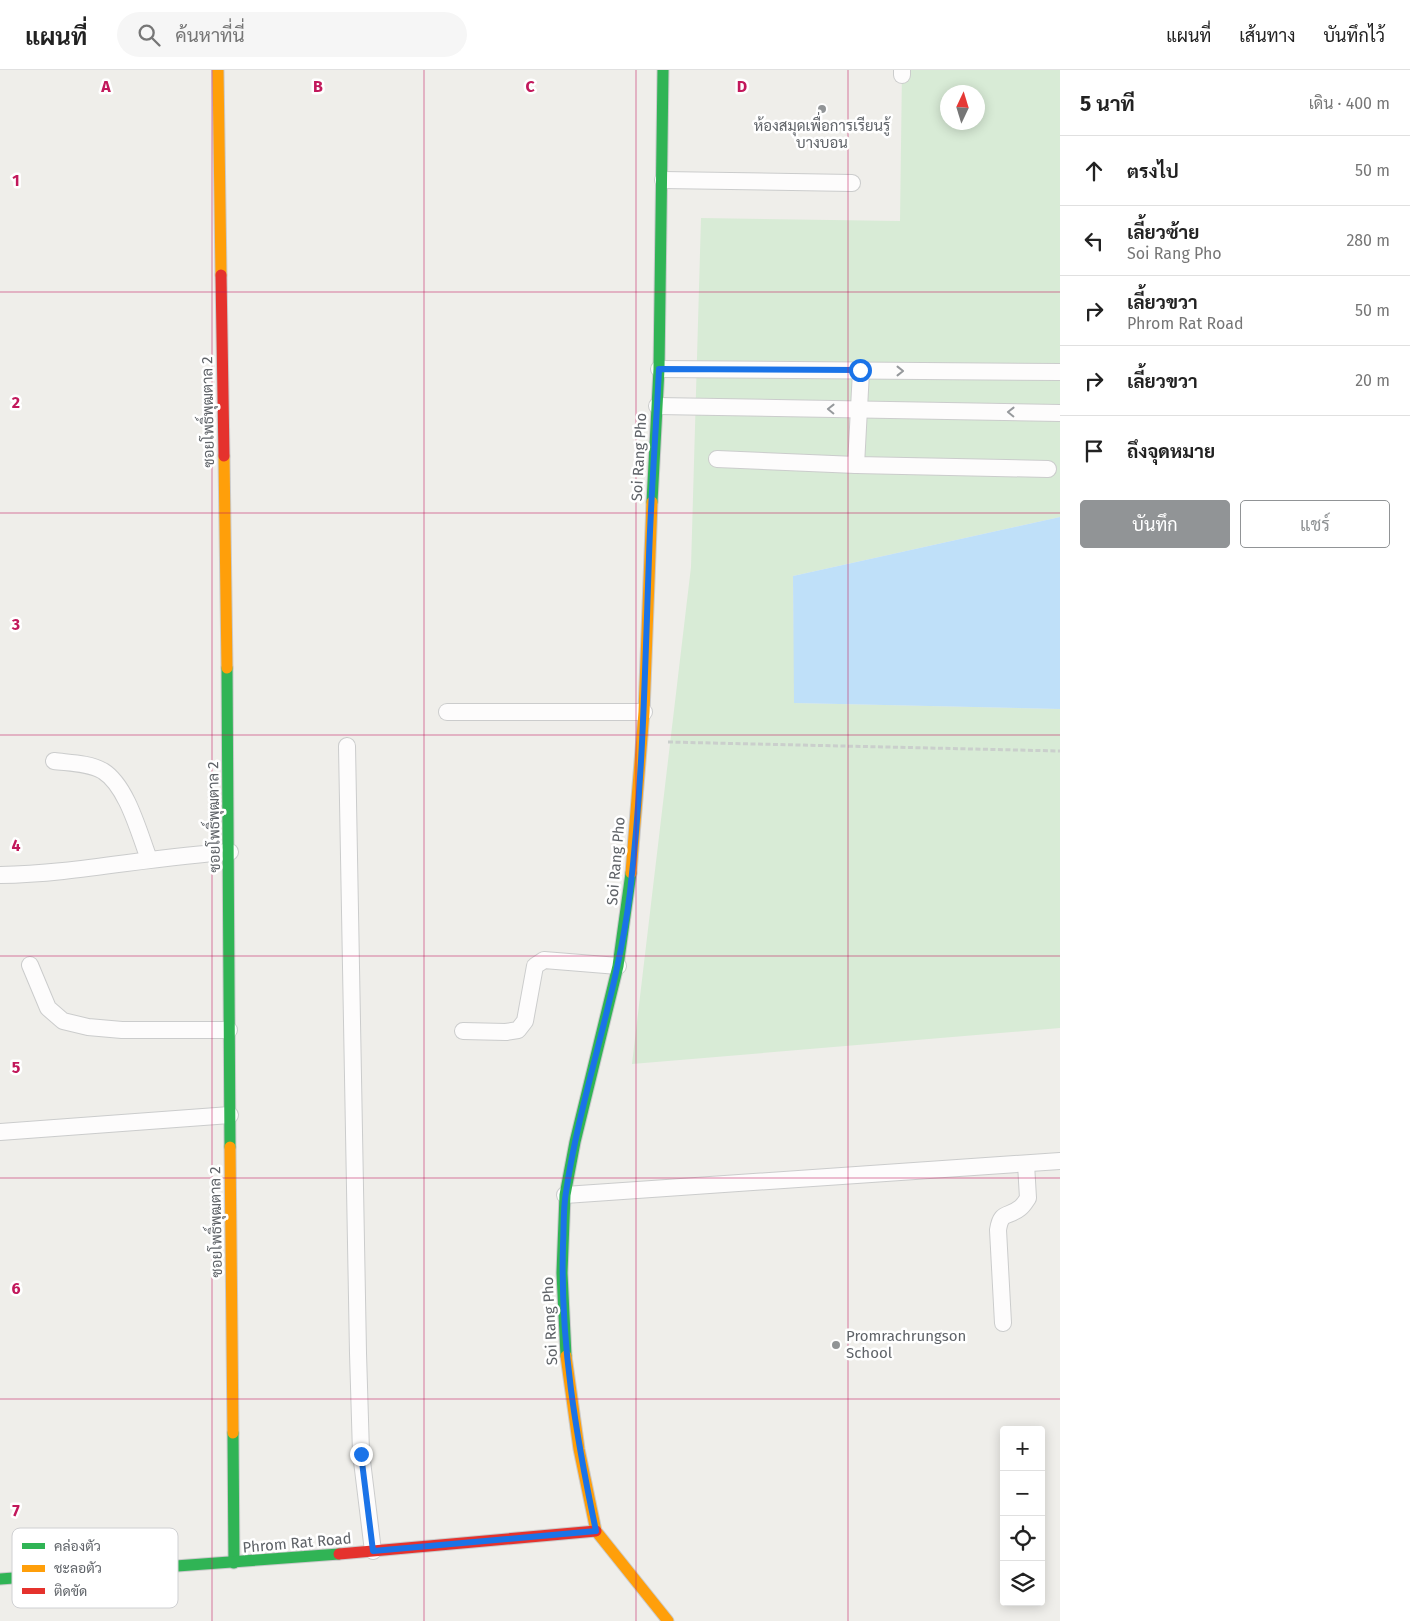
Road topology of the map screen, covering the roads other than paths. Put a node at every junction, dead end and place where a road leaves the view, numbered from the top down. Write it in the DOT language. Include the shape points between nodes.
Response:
graph roads {
  1 [pos="218,70"];
  2 [pos="663,70"];
  3 [pos="663,180"];
  4 [pos="852,183"];
  5 [pos="659,369"];
  6 [pos="860,370"];
  7 [pos="1060,372"];
  8 [pos="657,406"];
  9 [pos="859,410"];
  10 [pos="1060,413"];
  11 [pos="716,458"];
  12 [pos="856,466"];
  13 [pos="1048,469"];
  14 [pos="447,712"];
  15 [pos="644,712"];
  16 [pos="347,746"];
  17 [pos="54,761"];
  18 [pos="230,852"];
  19 [pos="149,859"];
  20 [pos="0,875"];
  21 [pos="30,964"];
  22 [pos="618,966"];
  23 [pos="229,1030"];
  24 [pos="463,1031"];
  25 [pos="230,1115"];
  26 [pos="0,1132"];
  27 [pos="1060,1161"];
  28 [pos="1026,1164"];
  29 [pos="565,1195"];
  30 [pos="1003,1323"];
  31 [pos="596,1531"];
  32 [pos="373,1551"];
  33 [pos="234,1563"];
  34 [pos="178,1567"];
  35 [pos="668,1621"];
  1 -- 18 [label="street, ซอยโพธิ์พุฒตาล 2"];
  2 -- 3 [label="street, Soi Rang Pho"];
  3 -- 4 [label="lane"];
  3 -- 5 [label="street, Soi Rang Pho"];
  5 -- 6 [label="lane"];
  5 -- 8 [label="street, Soi Rang Pho"];
  6 -- 7 [label="lane, one-way"];
  6 -- 9 [label="lane"];
  9 -- 8 [label="lane, one-way"];
  8 -- 15 [label="street, Soi Rang Pho"];
  10 -- 9 [label="lane, one-way"];
  9 -- 12 [label="lane"];
  11 -- 12 [label="lane"];
  12 -- 13 [label="lane"];
  14 -- 15 [label="lane"];
  15 -- 22 [label="street, Soi Rang Pho" via="630,892"];
  16 -- 32 [label="lane" via="361,1454"];
  17 -- 19 [label="lane" via="87,765 103,771 116,783"];
  18 -- 19 [label="lane"];
  18 -- 23 [label="street, ซอยโพธิ์พุฒตาล 2"];
  19 -- 20 [label="lane" via="72,870"];
  21 -- 23 [label="lane" via="48,1008 63,1021 122,1030"];
  22 -- 24 [label="lane" via="544,960 535,966 525,1021 518,1030"];
  22 -- 29 [label="street, Soi Rang Pho"];
  23 -- 25 [label="street, ซอยโพธิ์พุฒตาล 2"];
  25 -- 26 [label="lane"];
  25 -- 33 [label="street, ซอยโพธิ์พุฒตาล 2"];
  27 -- 28 [label="lane"];
  28 -- 29 [label="lane"];
  28 -- 30 [label="lane" via="1028,1198 1020,1209 999,1220"];
  29 -- 31 [label="street, Soi Rang Pho" via="562,1273 567,1366 579,1449"];
  31 -- 32 [label="street, Phrom Rat Road"];
  31 -- 35 [label="street, Soi Rang Pho"];
  32 -- 33 [label="street, Phrom Rat Road"];
  33 -- 34 [label="street, Phrom Rat Road"];
}
